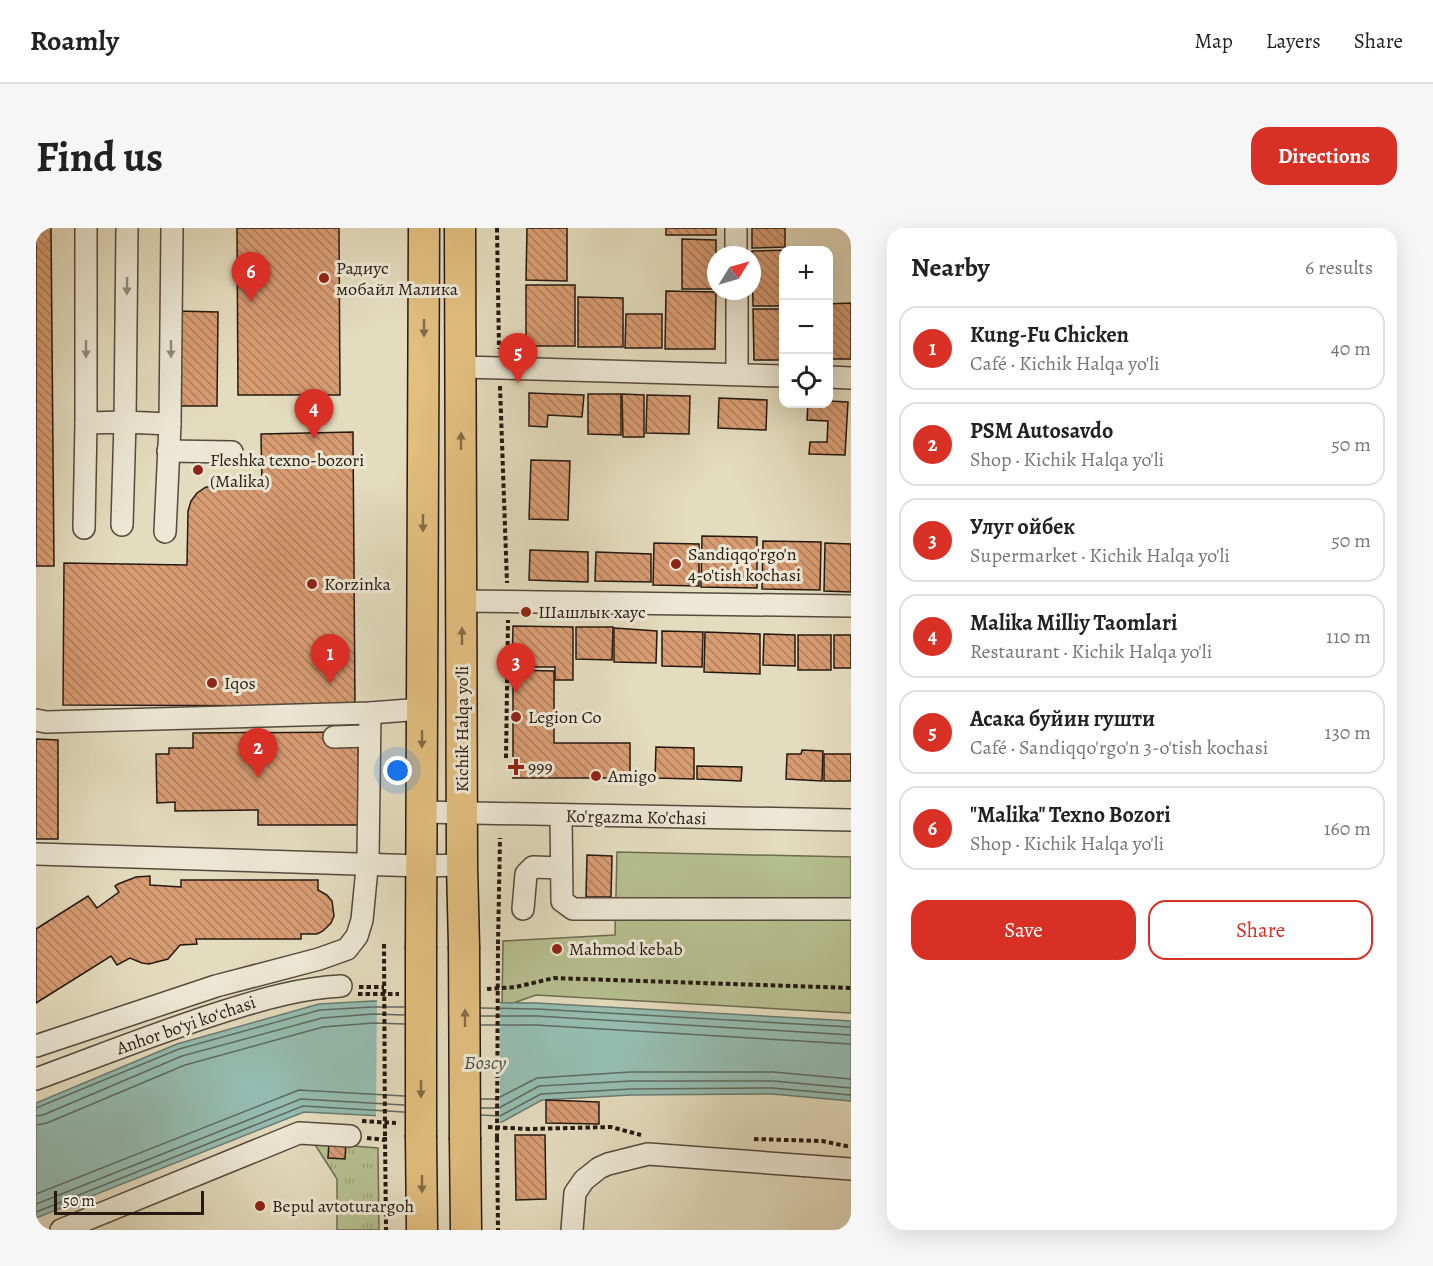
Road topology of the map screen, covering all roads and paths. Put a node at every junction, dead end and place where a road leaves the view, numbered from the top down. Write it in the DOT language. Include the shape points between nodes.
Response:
graph roads {
  1 [pos="86,228"];
  2 [pos="127,228"];
  3 [pos="172,228"];
  4 [pos="424,228"];
  5 [pos="460,228"];
  6 [pos="497,228"];
  7 [pos="736,228"];
  8 [pos="736,246"];
  9 [pos="737,300"];
  10 [pos="461,367"];
  11 [pos="499,369"];
  12 [pos="737,374"];
  13 [pos="779,375"];
  14 [pos="833,377"];
  15 [pos="851,378"];
  16 [pos="125,422"];
  17 [pos="86,423"];
  18 [pos="170,424"];
  19 [pos="168,451"];
  20 [pos="232,452"];
  21 [pos="122,525"];
  22 [pos="84,528"];
  23 [pos="165,532"];
  24 [pos="462,601"];
  25 [pos="508,601"];
  26 [pos="851,606"];
  27 [pos="422,709"];
  28 [pos="370,713"];
  29 [pos="36,720"];
  30 [pos="368,736"];
  31 [pos="334,737"];
  32 [pos="506,758"];
  33 [pos="422,812"];
  34 [pos="462,813"];
  35 [pos="561,816"];
  36 [pos="851,820"];
  37 [pos="500,838"];
  38 [pos="36,854"];
  39 [pos="368,864"];
  40 [pos="462,865"];
  41 [pos="421,866"];
  42 [pos="561,868"];
  43 [pos="523,909"];
  44 [pos="851,909"];
  45 [pos="384,944"];
  46 [pos="341,986"];
  47 [pos="851,988"];
  48 [pos="481,989"];
  49 [pos="399,994"];
  50 [pos="36,1046"];
  51 [pos="36,1079"];
  52 [pos="413,1130"];
  53 [pos="475,1133"];
  54 [pos="350,1136"];
  55 [pos="645,1136"];
  56 [pos="751,1139"];
  57 [pos="851,1147"];
  58 [pos="851,1169"];
  59 [pos="61,1230"];
  60 [pos="386,1230"];
  61 [pos="422,1230"];
  62 [pos="466,1230"];
  63 [pos="498,1230"];
  64 [pos="572,1230"];
  1 -- 17 [label="street, one-way"];
  2 -- 16 [label="street, one-way"];
  3 -- 18 [label="street, one-way"];
  4 -- 27 [label="highway, one-way"];
  5 -- 10 [label="highway, Kichik Halqa yo'li"];
  6 -- 11 [label="path"];
  7 -- 8 [label="street"];
  9 -- 12 [label="street"];
  10 -- 11 [label="street"];
  24 -- 10 [label="highway, Kichik Halqa yo'li, one-way"];
  11 -- 12 [label="street"];
  11 -- 25 [label="path"];
  12 -- 13 [label="street"];
  14 -- 15 [label="street"];
  16 -- 17 [label="street"];
  16 -- 18 [label="street"];
  16 -- 21 [label="street"];
  17 -- 22 [label="street"];
  18 -- 19 [label="street"];
  19 -- 20 [label="street"];
  19 -- 23 [label="street"];
  24 -- 25 [label="street"];
  34 -- 24 [label="highway, Kichik Halqa yo'li, one-way"];
  25 -- 26 [label="street"];
  25 -- 32 [label="path"];
  27 -- 28 [label="street"];
  27 -- 33 [label="highway, one-way"];
  28 -- 29 [label="street"];
  28 -- 30 [label="street"];
  30 -- 31 [label="street"];
  30 -- 39 [label="street"];
  33 -- 34 [label="street, Ko'rgazma Ko'chasi"];
  33 -- 41 [label="highway"];
  34 -- 35 [label="street, Ko'rgazma Ko'chasi"];
  34 -- 40 [label="highway, Kichik Halqa yo'li"];
  35 -- 36 [label="street, Ko'rgazma Ko'chasi"];
  35 -- 42 [label="street"];
  37 -- 63 [label="path, bridge"];
  38 -- 39 [label="street"];
  39 -- 41 [label="street"];
  39 -- 50 [label="street" via="362,920 347,949 216,986"];
  40 -- 41 [label="street"];
  53 -- 40 [label="highway, Kichik Halqa yo'li, one-way, bridge"];
  41 -- 52 [label="highway, one-way, bridge"];
  42 -- 43 [label="street" via="533,867 526,874"];
  42 -- 44 [label="street" via="562,901 573,909"];
  45 -- 60 [label="path, bridge"];
  46 -- 49 [label="path" via="341,994"];
  46 -- 51 [label="street, Anhor boʻyi koʻchasi" via="259,1000"];
  47 -- 48 [label="path" via="554,978 516,987"];
  52 -- 54 [label="path" via="349,1120"];
  52 -- 61 [label="highway, one-way"];
  53 -- 55 [label="path" via="611,1127"];
  53 -- 62 [label="highway, Kichik Halqa yo'li"];
  54 -- 59 [label="street" via="299,1133"];
  56 -- 57 [label="path" via="822,1141"];
  58 -- 64 [label="street" via="648,1154 608,1164 584,1180 575,1193"];
}
